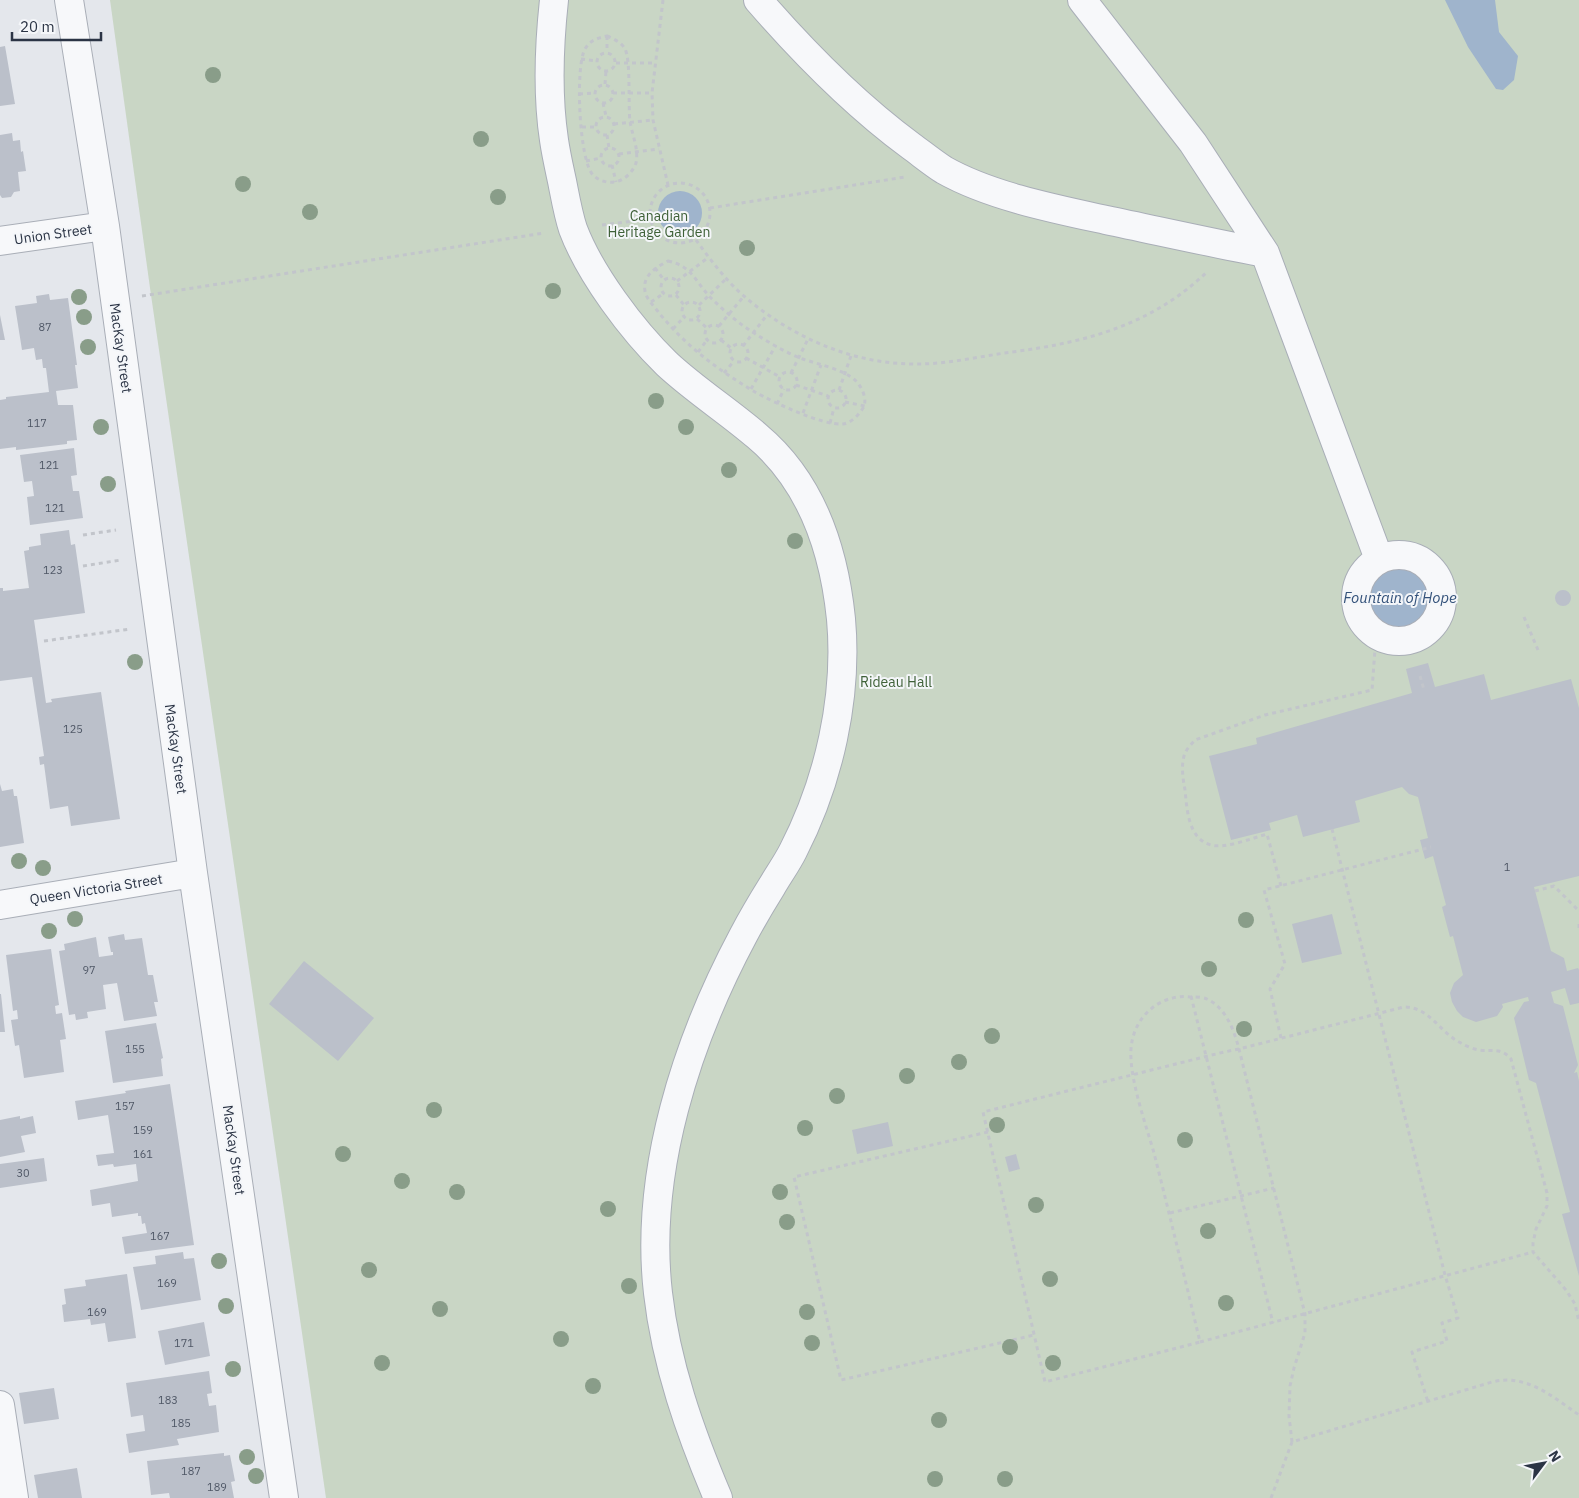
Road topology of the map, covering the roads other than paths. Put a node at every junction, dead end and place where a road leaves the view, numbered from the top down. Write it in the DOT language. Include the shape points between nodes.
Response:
graph roads {
  1 [pos="69,0"];
  2 [pos="554,0"];
  3 [pos="758,0"];
  4 [pos="1082,0"];
  5 [pos="105,226"];
  6 [pos="0,241"];
  7 [pos="1265,253"];
  8 [pos="1378,559"];
  9 [pos="193,873"];
  10 [pos="0,905"];
  11 [pos="0,1405"];
  12 [pos="14,1498"];
  13 [pos="284,1498"];
  14 [pos="718,1498"];
  1 -- 5 [label="street, MacKay Street"];
  2 -- 14 [label="street" via="550,105 554,140 573,228 594,271 637,331 692,386 761,439 802,487 828,547 841,624 842,672 838,716 815,800 793,851 744,936 710,1005 686,1068 662,1162 656,1247 664,1331 690,1428"];
  3 -- 7 [label="street" via="846,92 944,170 1049,208"];
  4 -- 7 [label="street" via="1193,143"];
  5 -- 6 [label="street, Union Street"];
  5 -- 9 [label="street, MacKay Street"];
  7 -- 8 [label="street"];
  8 -- 8 [label="street" via="1393,554 1408,555 1434,571 1441,584 1440,614 1420,637 1406,642 1391,641 1376,636 1365,625 1355,597 1358,582"];
  9 -- 10 [label="street, Queen Victoria Street"];
  9 -- 13 [label="street, MacKay Street"];
  11 -- 12 [label="street"];
}
